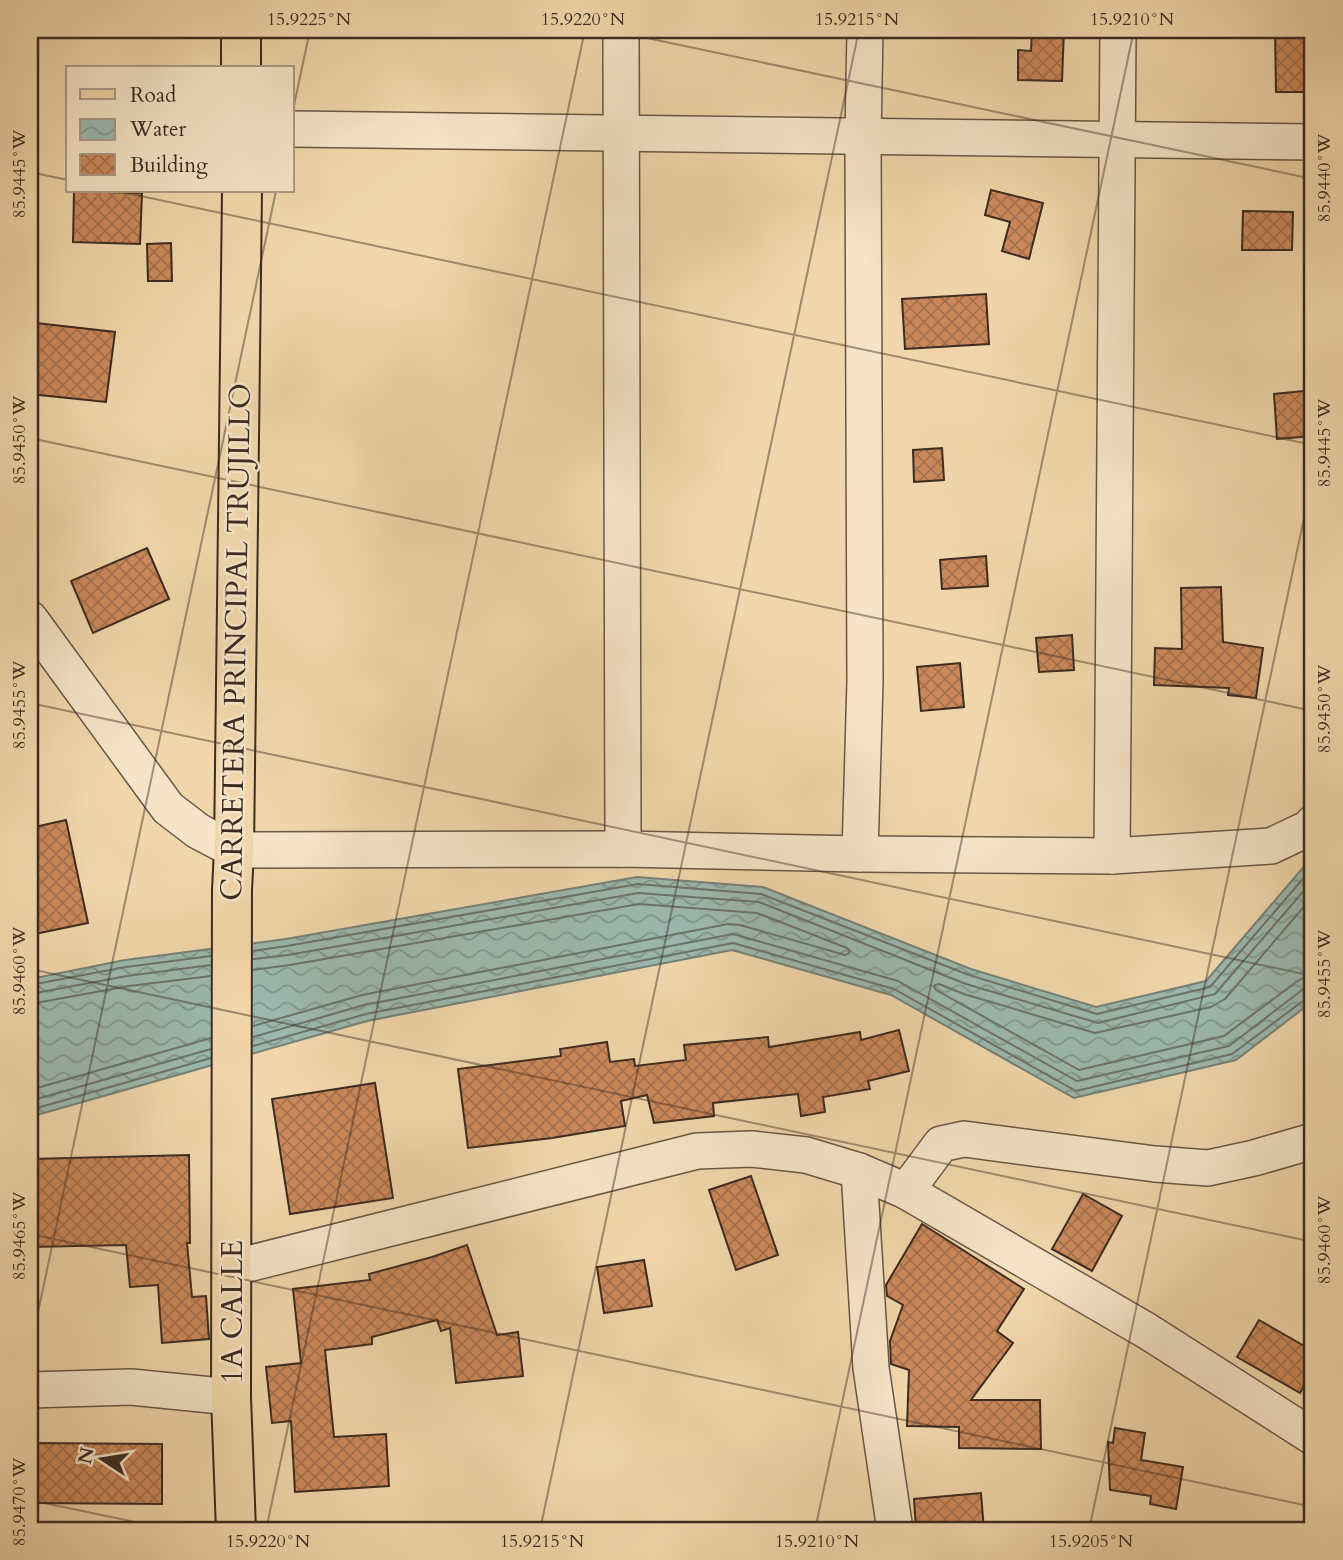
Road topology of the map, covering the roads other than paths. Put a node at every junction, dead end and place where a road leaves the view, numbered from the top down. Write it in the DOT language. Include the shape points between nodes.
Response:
graph roads {
  1 [pos="241,30"];
  2 [pos="621,30"];
  3 [pos="865,30"];
  4 [pos="1118,30"];
  5 [pos="242,66"];
  6 [pos="294,129"];
  7 [pos="620,134"];
  8 [pos="863,137"];
  9 [pos="1118,140"];
  10 [pos="1313,142"];
  11 [pos="242,192"];
  12 [pos="30,619"];
  13 [pos="1313,822"];
  14 [pos="623,849"];
  15 [pos="234,850"];
  16 [pos="860,854"];
  17 [pos="1112,856"];
  18 [pos="233,1093"];
  19 [pos="1313,1141"];
  20 [pos="859,1171"];
  21 [pos="906,1191"];
  22 [pos="232,1268"];
  23 [pos="30,1390"];
  24 [pos="231,1397"];
  25 [pos="1313,1437"];
  26 [pos="236,1530"];
  27 [pos="895,1530"];
  1 -- 5 [label="main road"];
  2 -- 7 [label="street"];
  3 -- 8 [label="street"];
  4 -- 9 [label="street"];
  6 -- 7 [label="street"];
  7 -- 8 [label="street"];
  7 -- 14 [label="street"];
  8 -- 9 [label="street"];
  8 -- 16 [label="street" via="865,681"];
  9 -- 10 [label="street"];
  9 -- 17 [label="street"];
  11 -- 15 [label="main road, CARRETERA PRINCIPAL TRUJILLO"];
  12 -- 15 [label="street" via="168,808"];
  13 -- 17 [label="street" via="1271,846"];
  14 -- 15 [label="street"];
  14 -- 16 [label="street"];
  15 -- 18 [label="main road, CARRETERA PRINCIPAL TRUJILLO"];
  16 -- 17 [label="street"];
  18 -- 22 [label="main road, 1A CALLE"];
  19 -- 21 [label="street" via="1208,1168 964,1139 941,1144"];
  20 -- 21 [label="street"];
  20 -- 22 [label="street" via="806,1155 751,1149 697,1152"];
  20 -- 27 [label="street" via="871,1368"];
  21 -- 25 [label="street" via="1147,1331"];
  22 -- 24 [label="main road, 1A CALLE"];
  23 -- 24 [label="street" via="131,1387"];
  24 -- 26 [label="main road, 1A CALLE"];
}
